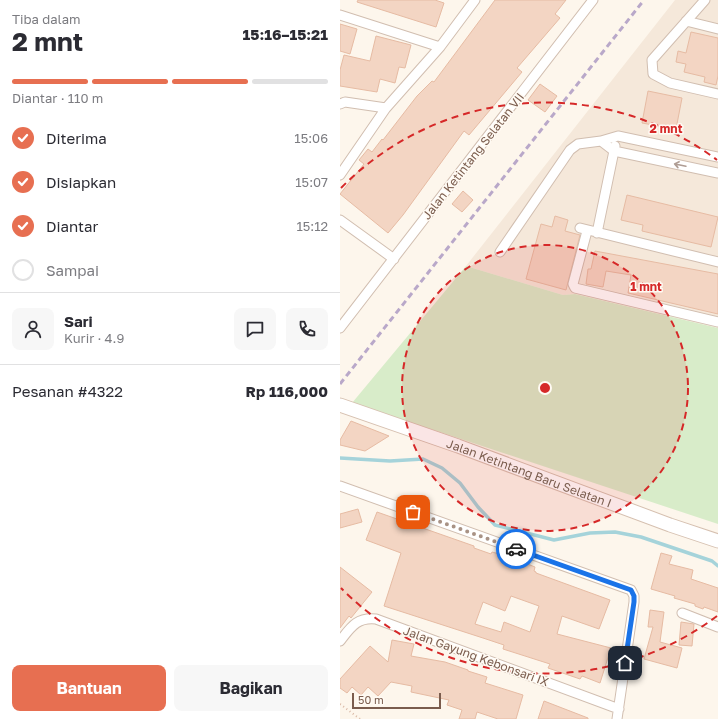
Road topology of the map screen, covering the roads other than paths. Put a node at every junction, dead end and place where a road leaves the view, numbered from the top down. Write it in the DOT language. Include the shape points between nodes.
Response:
graph roads {
  1 [pos="475,0"];
  2 [pos="593,0"];
  3 [pos="705,0"];
  4 [pos="340,15"];
  5 [pos="686,21"];
  6 [pos="718,29"];
  7 [pos="440,47"];
  8 [pos="718,94"];
  9 [pos="340,104"];
  10 [pos="386,108"];
  11 [pos="618,136"];
  12 [pos="601,141"];
  13 [pos="614,151"];
  14 [pos="718,157"];
  15 [pos="718,173"];
  16 [pos="340,175"];
  17 [pos="340,220"];
  18 [pos="597,233"];
  19 [pos="500,252"];
  20 [pos="394,259"];
  21 [pos="718,262"];
  22 [pos="718,322"];
  23 [pos="340,328"];
  24 [pos="340,405"];
  25 [pos="340,486"];
  26 [pos="718,541"];
  27 [pos="682,613"];
  28 [pos="718,627"];
  29 [pos="340,641"];
  30 [pos="619,709"];
  31 [pos="617,719"];
  1 -- 7 [label="street"];
  2 -- 20 [label="street, Jalan Ketintang Selatan VII"];
  3 -- 5 [label="street"];
  4 -- 7 [label="street"];
  5 -- 6 [label="street"];
  5 -- 8 [label="street" via="652,60 653,74 670,83"];
  7 -- 10 [label="street"];
  9 -- 10 [label="street" via="345,102"];
  10 -- 16 [label="street"];
  11 -- 12 [label="street"];
  11 -- 13 [label="street"];
  11 -- 14 [label="street"];
  12 -- 13 [label="street"];
  12 -- 19 [label="street" via="578,144 570,150"];
  15 -- 13 [label="street, one-way"];
  13 -- 18 [label="street"];
  17 -- 20 [label="street"];
  18 -- 21 [label="street"];
  18 -- 22 [label="street" via="583,230 573,284 575,288"];
  20 -- 23 [label="street, Jalan Ketintang Selatan VII"];
  24 -- 26 [label="street, Jalan Ketintang Baru Selatan I"];
  25 -- 30 [label="street" via="631,590 634,596"];
  27 -- 28 [label="street"];
  29 -- 30 [label="street, Jalan Gayung Kebonsari IX" via="354,623 362,619 376,619"];
  30 -- 31 [label="street"];
}
